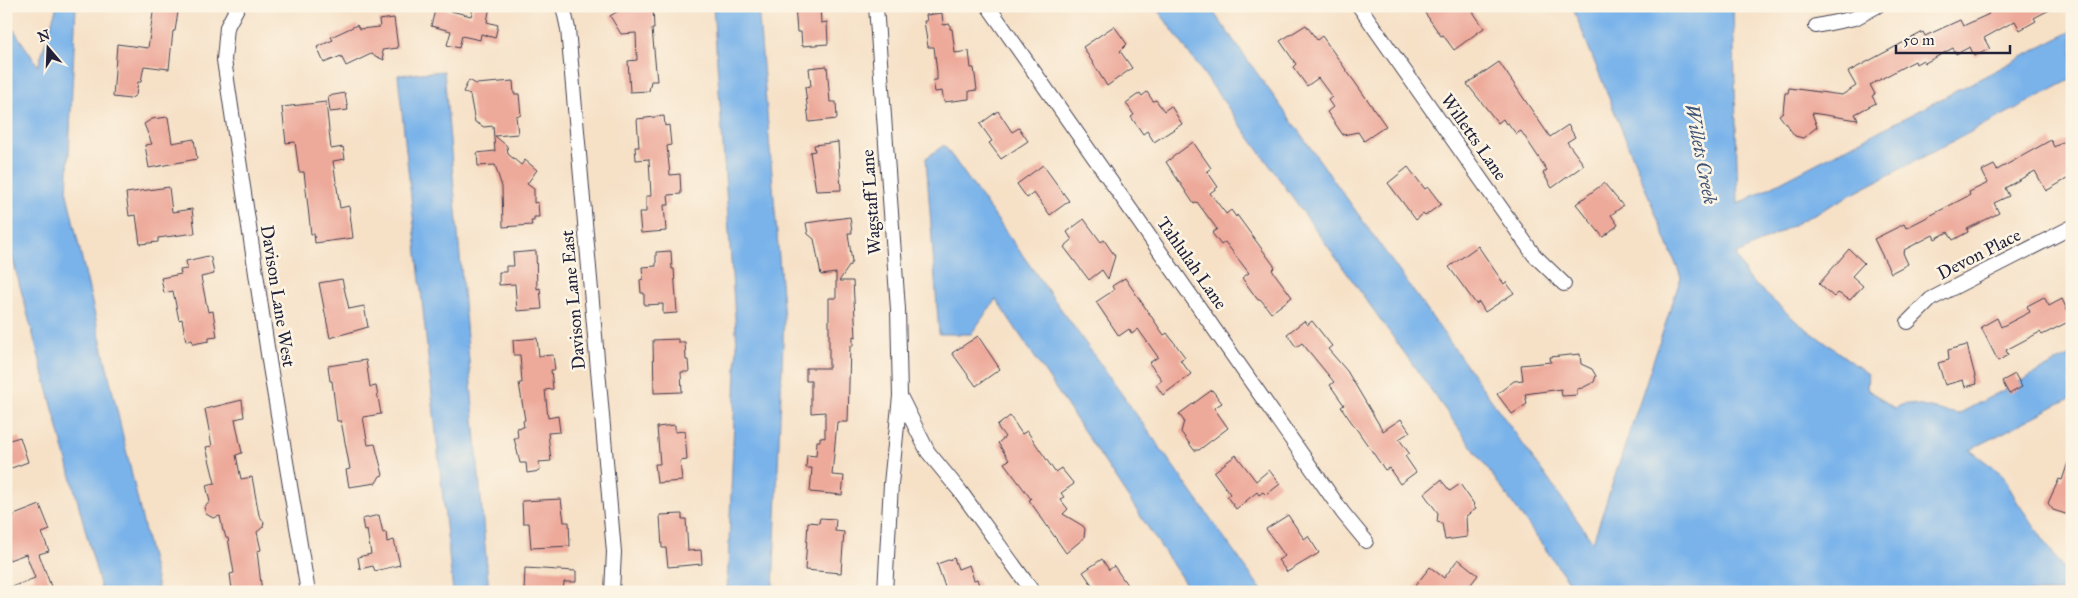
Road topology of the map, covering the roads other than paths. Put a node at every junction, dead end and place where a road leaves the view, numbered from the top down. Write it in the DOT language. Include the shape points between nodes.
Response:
graph roads {
  1 [pos="238,6"];
  2 [pos="563,6"];
  3 [pos="876,6"];
  4 [pos="988,6"];
  5 [pos="1360,6"];
  6 [pos="1877,6"];
  7 [pos="1816,26"];
  8 [pos="2072,227"];
  9 [pos="1564,284"];
  10 [pos="1908,322"];
  11 [pos="900,396"];
  12 [pos="1366,541"];
  13 [pos="308,592"];
  14 [pos="612,592"];
  15 [pos="885,592"];
  16 [pos="1033,592"];
  1 -- 13 [label="street, Davison Lane West" via="227,27 224,60"];
  2 -- 14 [label="street, Davison Lane East" via="568,29 614,552"];
  3 -- 11 [label="street, Wagstaff Lane" via="898,309"];
  4 -- 12 [label="street, Tahlulah Lane"];
  5 -- 9 [label="street, Willetts Lane" via="1534,255"];
  6 -- 7 [label="street" via="1855,18"];
  8 -- 10 [label="street, Devon Place" via="1930,299"];
  11 -- 15 [label="street, Wagstaff Lane"];
  11 -- 16 [label="street, Wagstaff Lane" via="928,452"];
}
